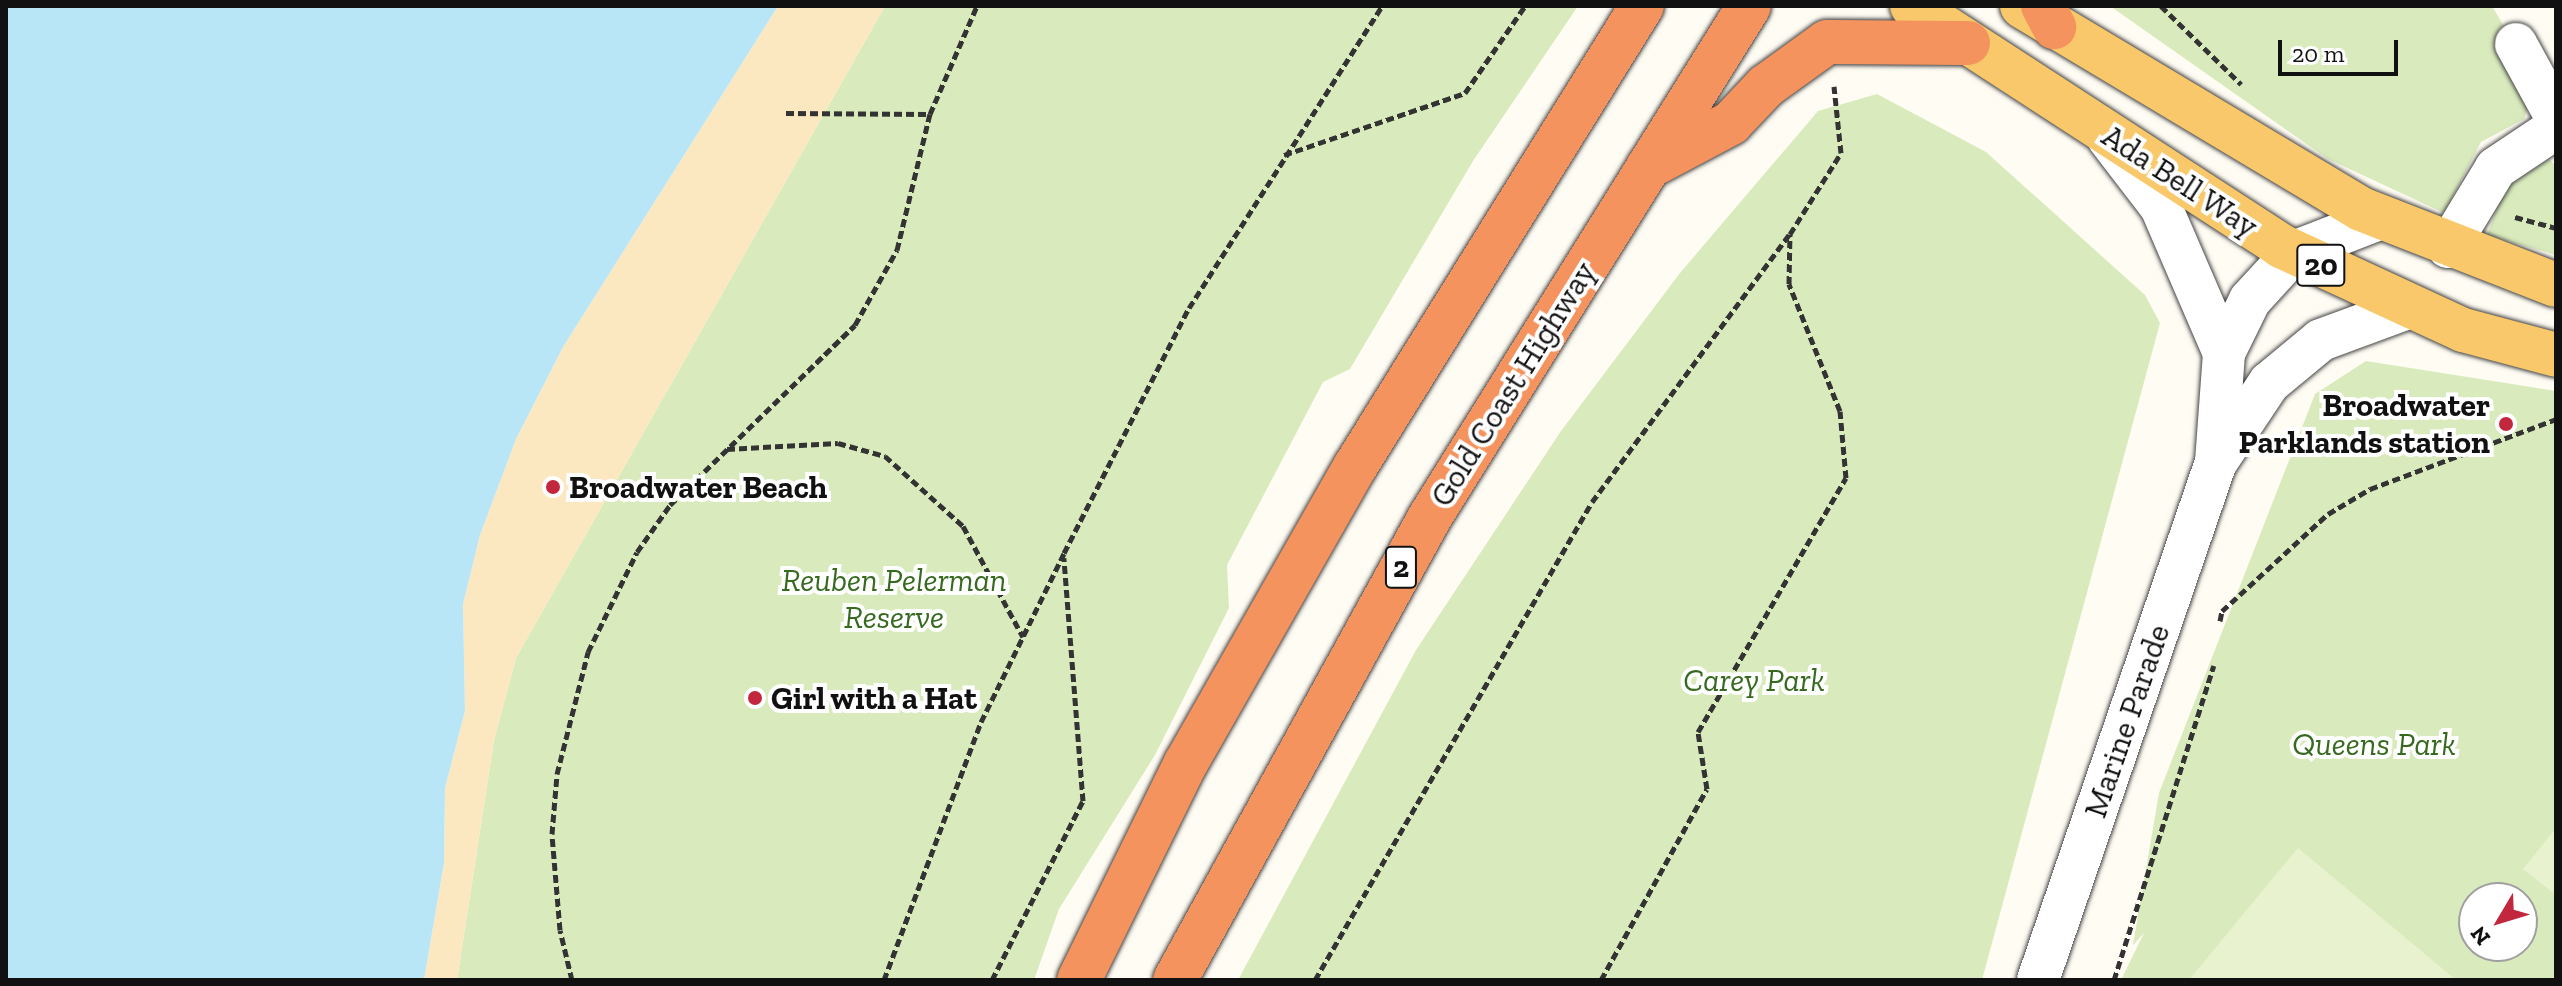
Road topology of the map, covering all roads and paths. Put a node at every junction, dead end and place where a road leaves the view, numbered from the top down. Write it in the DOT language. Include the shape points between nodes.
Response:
graph roads {
  1 [pos="977,6"];
  2 [pos="1382,6"];
  3 [pos="1525,6"];
  4 [pos="1642,6"];
  5 [pos="1749,6"];
  6 [pos="1912,6"];
  7 [pos="2161,6"];
  8 [pos="2040,13"];
  9 [pos="1827,42"];
  10 [pos="1968,43"];
  11 [pos="2516,44"];
  12 [pos="2252,92"];
  13 [pos="786,113"];
  14 [pos="930,114"];
  15 [pos="2556,117"];
  16 [pos="2556,128"];
  17 [pos="2105,133"];
  18 [pos="1283,156"];
  19 [pos="1648,167"];
  20 [pos="2381,218"];
  21 [pos="1790,234"];
  22 [pos="2448,247"];
  23 [pos="2294,252"];
  24 [pos="2556,285"];
  25 [pos="2408,308"];
  26 [pos="2224,353"];
  27 [pos="2556,355"];
  28 [pos="2556,419"];
  29 [pos="726,449"];
  30 [pos="2216,462"];
  31 [pos="1064,553"];
  32 [pos="2220,621"];
  33 [pos="1023,637"];
  34 [pos="2214,665"];
  35 [pos="572,980"];
  36 [pos="884,980"];
  37 [pos="992,980"];
  38 [pos="1079,980"];
  39 [pos="1175,980"];
  40 [pos="1315,980"];
  41 [pos="1601,980"];
  42 [pos="2038,980"];
  43 [pos="2114,980"];
  1 -- 14 [label="path"];
  2 -- 18 [label="path"];
  3 -- 18 [label="path" via="1465,93"];
  4 -- 38 [label="highway" via="1355,467 1186,763"];
  5 -- 19 [label="highway, Gold Coast Highway / 2"];
  6 -- 10 [label="main road, Ada Bell Way / 20"];
  7 -- 12 [label="path"];
  8 -- 20 [label="main road, Ada Bell Way / 20"];
  9 -- 10 [label="highway"];
  9 -- 19 [label="highway" via="1766,86 1731,123"];
  9 -- 21 [label="path" via="1841,153"];
  10 -- 17 [label="main road, Ada Bell Way / 20"];
  11 -- 15 [label="street"];
  13 -- 14 [label="path"];
  14 -- 29 [label="path" via="897,250 855,325"];
  16 -- 22 [label="street" via="2496,168"];
  17 -- 23 [label="main road, Ada Bell Way / 20"];
  17 -- 26 [label="street" via="2161,207"];
  18 -- 31 [label="path" via="1189,308"];
  19 -- 39 [label="highway, Gold Coast Highway / 2" via="1430,517"];
  20 -- 22 [label="main road, Ada Bell Way / 20"];
  20 -- 23 [label="street, Marine Parade"];
  21 -- 40 [label="path" via="1592,502"];
  21 -- 41 [label="path" via="1789,284 1840,411 1846,478 1698,732 1707,789"];
  22 -- 24 [label="main road, Ada Bell Way / 20"];
  23 -- 25 [label="main road, Ada Bell Way / 20"];
  23 -- 26 [label="street, Marine Parade" via="2250,300"];
  25 -- 27 [label="main road, Ada Bell Way / 20"];
  25 -- 30 [label="street, Marine Parade" via="2321,340 2269,383"];
  26 -- 30 [label="street, Marine Parade"];
  28 -- 32 [label="path" via="2482,443 2339,508 2222,611"];
  29 -- 33 [label="path" via="838,443 885,456 963,526"];
  29 -- 35 [label="path" via="670,505 637,552 588,652 557,774 552,834 560,930"];
  30 -- 42 [label="street, Marine Parade"];
  31 -- 33 [label="path"];
  31 -- 37 [label="path" via="1083,801"];
  33 -- 36 [label="path" via="981,722"];
  34 -- 43 [label="path"];
}
